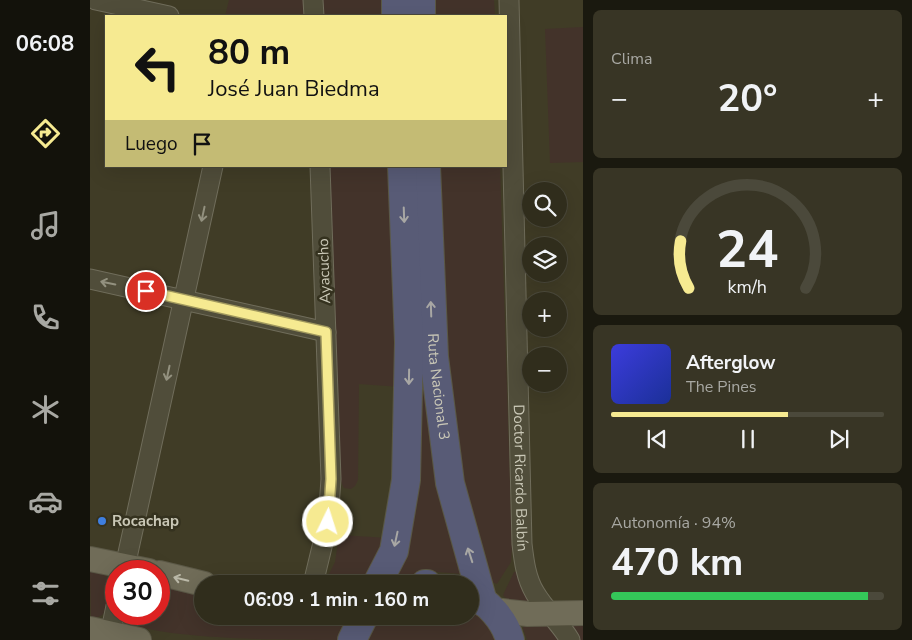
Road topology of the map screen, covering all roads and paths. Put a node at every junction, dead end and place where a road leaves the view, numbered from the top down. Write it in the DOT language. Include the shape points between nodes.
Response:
graph roads {
  1 [pos="96,0"];
  2 [pos="314,0"];
  3 [pos="396,0"];
  4 [pos="421,0"];
  5 [pos="509,0"];
  6 [pos="164,15"];
  7 [pos="314,15"];
  8 [pos="396,15"];
  9 [pos="421,15"];
  10 [pos="213,167"];
  11 [pos="320,167"];
  12 [pos="402,167"];
  13 [pos="426,167"];
  14 [pos="90,279"];
  15 [pos="184,299"];
  16 [pos="326,332"];
  17 [pos="90,559"];
  18 [pos="127,560"];
  19 [pos="105,563"];
  20 [pos="315,575"];
  21 [pos="382,575"];
  22 [pos="170,576"];
  23 [pos="194,582"];
  24 [pos="482,602"];
  25 [pos="583,613"];
  26 [pos="551,614"];
  27 [pos="103,634"];
  28 [pos="139,640"];
  29 [pos="510,640"];
  30 [pos="570,640"];
  1 -- 6 [label="street"];
  2 -- 7 [label="street"];
  3 -- 8 [label="highway"];
  4 -- 9 [label="highway"];
  5 -- 26 [label="street, Doctor Ricardo Balbín" via="522,544 535,594"];
  10 -- 15 [label="street, one-way"];
  11 -- 16 [label="street, Ayacucho"];
  12 -- 21 [label="highway, Ruta Nacional 3, one-way" via="409,342 406,480 394,551"];
  24 -- 13 [label="highway, Ruta Nacional 3, one-way" via="450,483 436,377"];
  15 -- 14 [label="street, one-way"];
  15 -- 16 [label="street"];
  15 -- 18 [label="street, one-way"];
  16 -- 20 [label="street, Ayacucho" via="331,479 328,522"];
  17 -- 19 [label="main road"];
  23 -- 22 [label="main road, one-way"];
  24 -- 26 [label="main road"];
  24 -- 29 [label="highway, Ruta Nacional 3" via="508,633"];
  25 -- 26 [label="main road"];
  26 -- 30 [label="street, Doctor Ricardo Balbín"];
  27 -- 28 [label="main road"];
}
